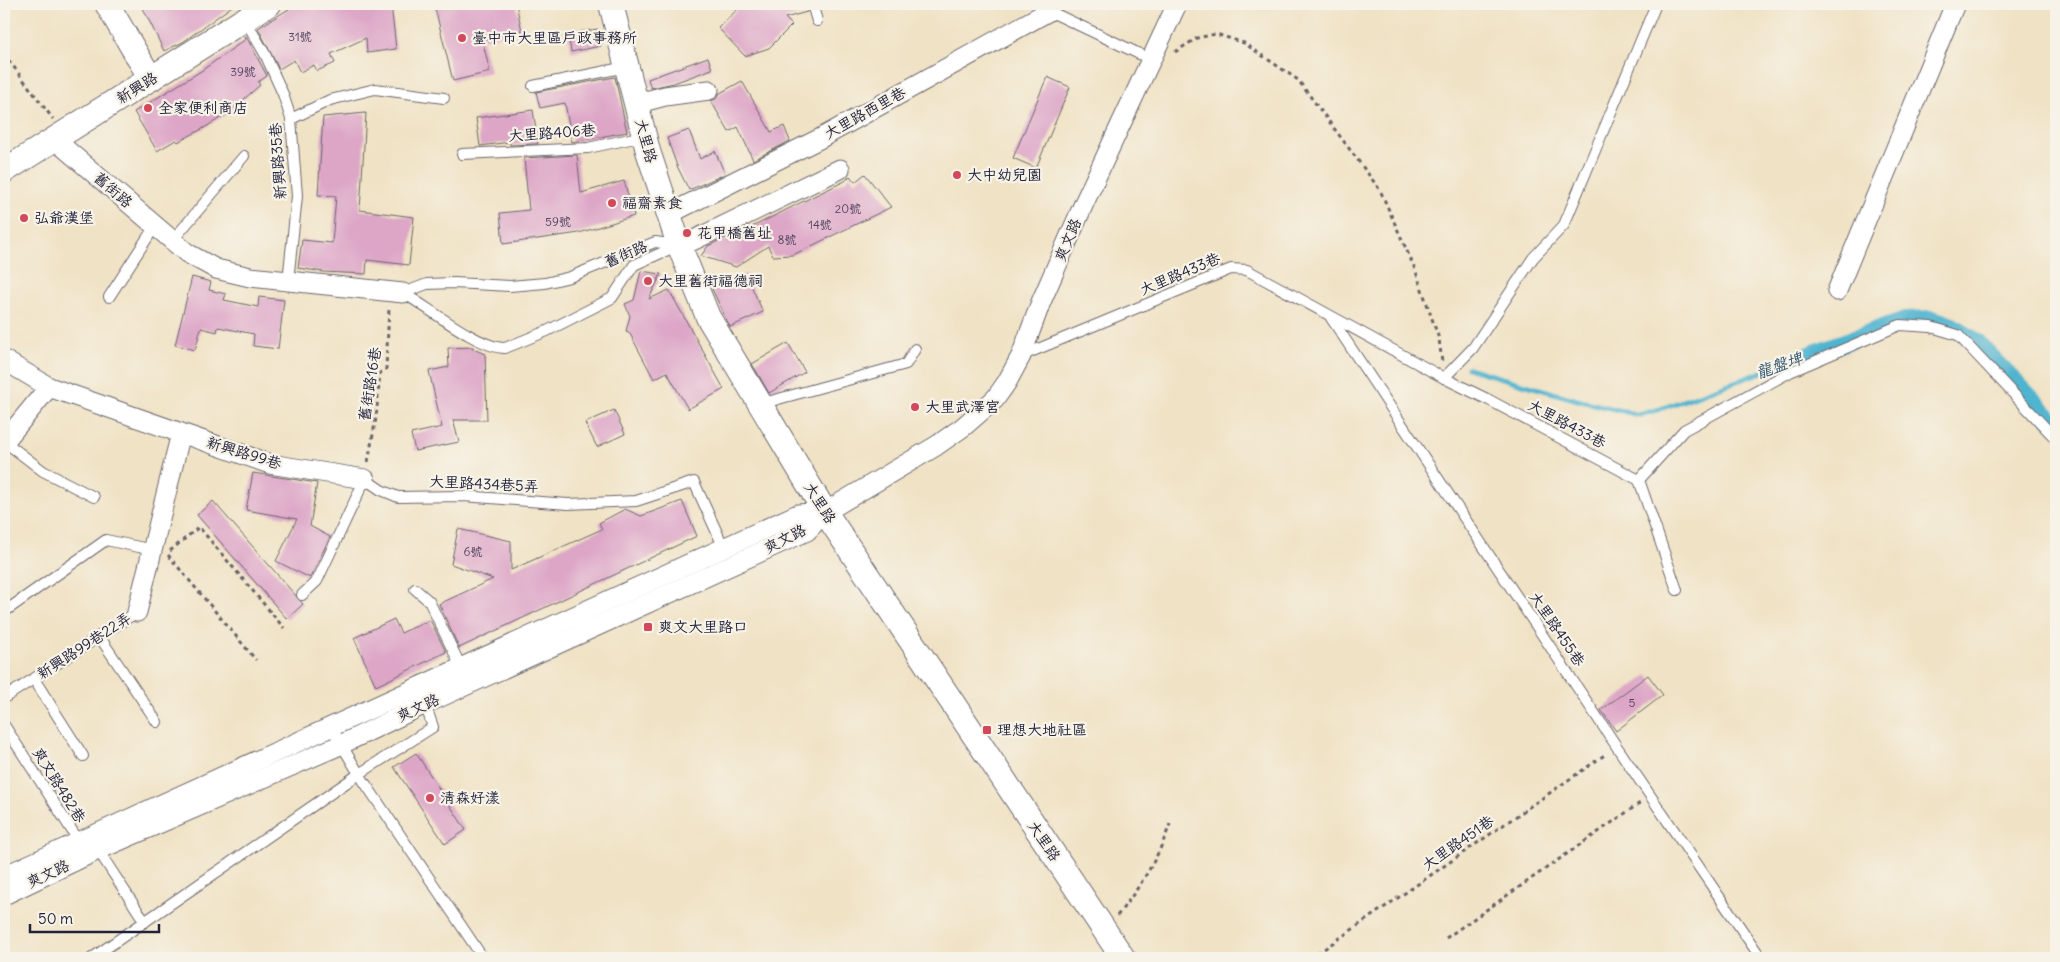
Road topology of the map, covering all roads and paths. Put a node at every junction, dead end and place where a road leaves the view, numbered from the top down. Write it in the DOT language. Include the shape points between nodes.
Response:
graph roads {
  1 [pos="107,4"];
  2 [pos="269,4"];
  3 [pos="611,4"];
  4 [pos="812,4"];
  5 [pos="1177,4"];
  6 [pos="1656,4"];
  7 [pos="1955,4"];
  8 [pos="1053,7"];
  9 [pos="244,18"];
  10 [pos="817,22"];
  11 [pos="4,54"];
  12 [pos="1152,60"];
  13 [pos="626,68"];
  14 [pos="151,79"];
  15 [pos="533,86"];
  16 [pos="708,90"];
  17 [pos="634,95"];
  18 [pos="444,98"];
  19 [pos="291,120"];
  20 [pos="59,136"];
  21 [pos="644,136"];
  22 [pos="462,154"];
  23 [pos="244,156"];
  24 [pos="840,170"];
  25 [pos="4,171"];
  26 [pos="669,214"];
  27 [pos="155,226"];
  28 [pos="173,240"];
  29 [pos="679,245"];
  30 [pos="288,281"];
  31 [pos="1838,291"];
  32 [pos="397,293"];
  33 [pos="109,297"];
  34 [pos="1330,315"];
  35 [pos="916,349"];
  36 [pos="1021,356"];
  37 [pos="4,360"];
  38 [pos="1444,378"];
  39 [pos="49,387"];
  40 [pos="760,405"];
  41 [pos="181,433"];
  42 [pos="2056,439"];
  43 [pos="4,441"];
  44 [pos="365,479"];
  45 [pos="1639,480"];
  46 [pos="94,497"];
  47 [pos="826,512"];
  48 [pos="724,548"];
  49 [pos="160,552"];
  50 [pos="415,589"];
  51 [pos="1677,590"];
  52 [pos="302,595"];
  53 [pos="4,612"];
  54 [pos="137,612"];
  55 [pos="284,628"];
  56 [pos="99,636"];
  57 [pos="256,660"];
  58 [pos="461,668"];
  59 [pos="34,679"];
  60 [pos="4,698"];
  61 [pos="426,704"];
  62 [pos="157,722"];
  63 [pos="4,725"];
  64 [pos="331,727"];
  65 [pos="340,745"];
  66 [pos="1617,747"];
  67 [pos="83,756"];
  68 [pos="359,774"];
  69 [pos="1651,795"];
  70 [pos="1170,824"];
  71 [pos="78,842"];
  72 [pos="98,850"];
  73 [pos="4,876"];
  74 [pos="4,895"];
  75 [pos="145,922"];
  76 [pos="1104,932"];
  77 [pos="1446,938"];
  78 [pos="92,958"];
  79 [pos="483,958"];
  80 [pos="1123,958"];
  81 [pos="1311,958"];
  82 [pos="1761,958"];
  1 -- 14 [label="street"];
  2 -- 9 [label="street, 新興路"];
  3 -- 13 [label="street, 大里路"];
  4 -- 10 [label="lane"];
  5 -- 12 [label="street, 爽文路"];
  6 -- 38 [label="lane" via="1564,224 1533,258 1473,348"];
  7 -- 31 [label="street"];
  8 -- 12 [label="lane"];
  8 -- 26 [label="street, 大里路西里巷" via="822,138"];
  9 -- 14 [label="street, 新興路"];
  9 -- 19 [label="lane, 新興路35巷" via="280,86"];
  11 -- 20 [label="path"];
  12 -- 36 [label="street, 爽文路" via="1085,201"];
  12 -- 38 [label="path" via="1166,59 1197,38 1216,34 1244,44 1298,80 1380,190 1415,270 1439,340"];
  13 -- 15 [label="lane"];
  13 -- 17 [label="street, 大里路"];
  14 -- 20 [label="street, 新興路"];
  16 -- 17 [label="street" via="646,101"];
  17 -- 21 [label="street, 大里路"];
  18 -- 19 [label="lane" via="375,89 330,100"];
  19 -- 30 [label="lane, 新興路35巷" via="297,196"];
  20 -- 25 [label="street, 新興路"];
  20 -- 27 [label="street, 舊街路"];
  21 -- 22 [label="lane, 大里路406巷" via="588,148"];
  21 -- 26 [label="street, 大里路"];
  23 -- 28 [label="lane"];
  24 -- 29 [label="street"];
  26 -- 29 [label="street, 大里路"];
  27 -- 28 [label="street, 舊街路"];
  27 -- 33 [label="lane"];
  28 -- 30 [label="street, 舊街路" via="201,262 216,269"];
  29 -- 32 [label="lane, 舊街路" via="655,242 570,277 537,284 427,284"];
  29 -- 32 [label="lane, 舊街路" via="634,265 612,298 505,348 484,343"];
  29 -- 40 [label="street, 大里路" via="708,318"];
  30 -- 32 [label="street, 舊街路"];
  32 -- 44 [label="path, 舊街路16巷" via="386,369 380,373"];
  34 -- 36 [label="lane, 大里路433巷" via="1247,270 1230,268"];
  34 -- 38 [label="lane, 大里路433巷"];
  34 -- 66 [label="lane, 大里路455巷"];
  35 -- 40 [label="lane" via="906,364"];
  36 -- 47 [label="street, 爽文路" via="994,399 963,427"];
  37 -- 39 [label="street, 新興路99巷"];
  38 -- 45 [label="lane, 大里路433巷"];
  39 -- 41 [label="street, 新興路99巷"];
  39 -- 43 [label="street"];
  40 -- 47 [label="street, 大里路"];
  41 -- 44 [label="street, 新興路99巷" via="270,464"];
  41 -- 49 [label="street, 新興路99巷22弄"];
  42 -- 45 [label="lane" via="1958,335 1931,327 1900,325 1790,372 1684,430"];
  43 -- 46 [label="lane" via="43,472"];
  44 -- 48 [label="lane, 大里路434巷5弄" via="398,496 463,496 568,504 636,501 694,482"];
  44 -- 52 [label="lane" via="317,582"];
  45 -- 51 [label="lane"];
  47 -- 48 [label="street, 爽文路" via="798,514"];
  47 -- 61 [label="street, 爽文路" via="807,531"];
  47 -- 76 [label="street, 大里路"];
  48 -- 58 [label="street, 爽文路"];
  49 -- 53 [label="lane" via="106,540"];
  49 -- 54 [label="street, 新興路99巷22弄"];
  49 -- 55 [label="path" via="199,528"];
  49 -- 57 [label="path"];
  50 -- 58 [label="lane" via="429,601"];
  54 -- 56 [label="lane, 新興路99巷22弄"];
  56 -- 59 [label="lane, 新興路99巷22弄"];
  56 -- 62 [label="lane"];
  58 -- 64 [label="street, 爽文路"];
  59 -- 60 [label="lane, 新興路99巷22弄"];
  59 -- 67 [label="lane"];
  61 -- 65 [label="street, 爽文路"];
  61 -- 68 [label="lane" via="433,727"];
  63 -- 71 [label="lane, 爽文路482巷"];
  64 -- 65 [label="lane"];
  64 -- 71 [label="street, 爽文路"];
  65 -- 68 [label="lane"];
  65 -- 72 [label="street, 爽文路"];
  66 -- 69 [label="lane, 大里路455巷"];
  66 -- 81 [label="path, 大里路451巷"];
  68 -- 75 [label="lane"];
  68 -- 79 [label="lane"];
  69 -- 77 [label="path"];
  69 -- 82 [label="lane, 大里路455巷"];
  70 -- 76 [label="path" via="1160,851 1137,891"];
  71 -- 72 [label="lane, 爽文路482巷"];
  71 -- 73 [label="street, 爽文路"];
  72 -- 74 [label="street, 爽文路"];
  72 -- 75 [label="lane"];
  75 -- 78 [label="lane"];
  76 -- 80 [label="street, 大里路"];
}
